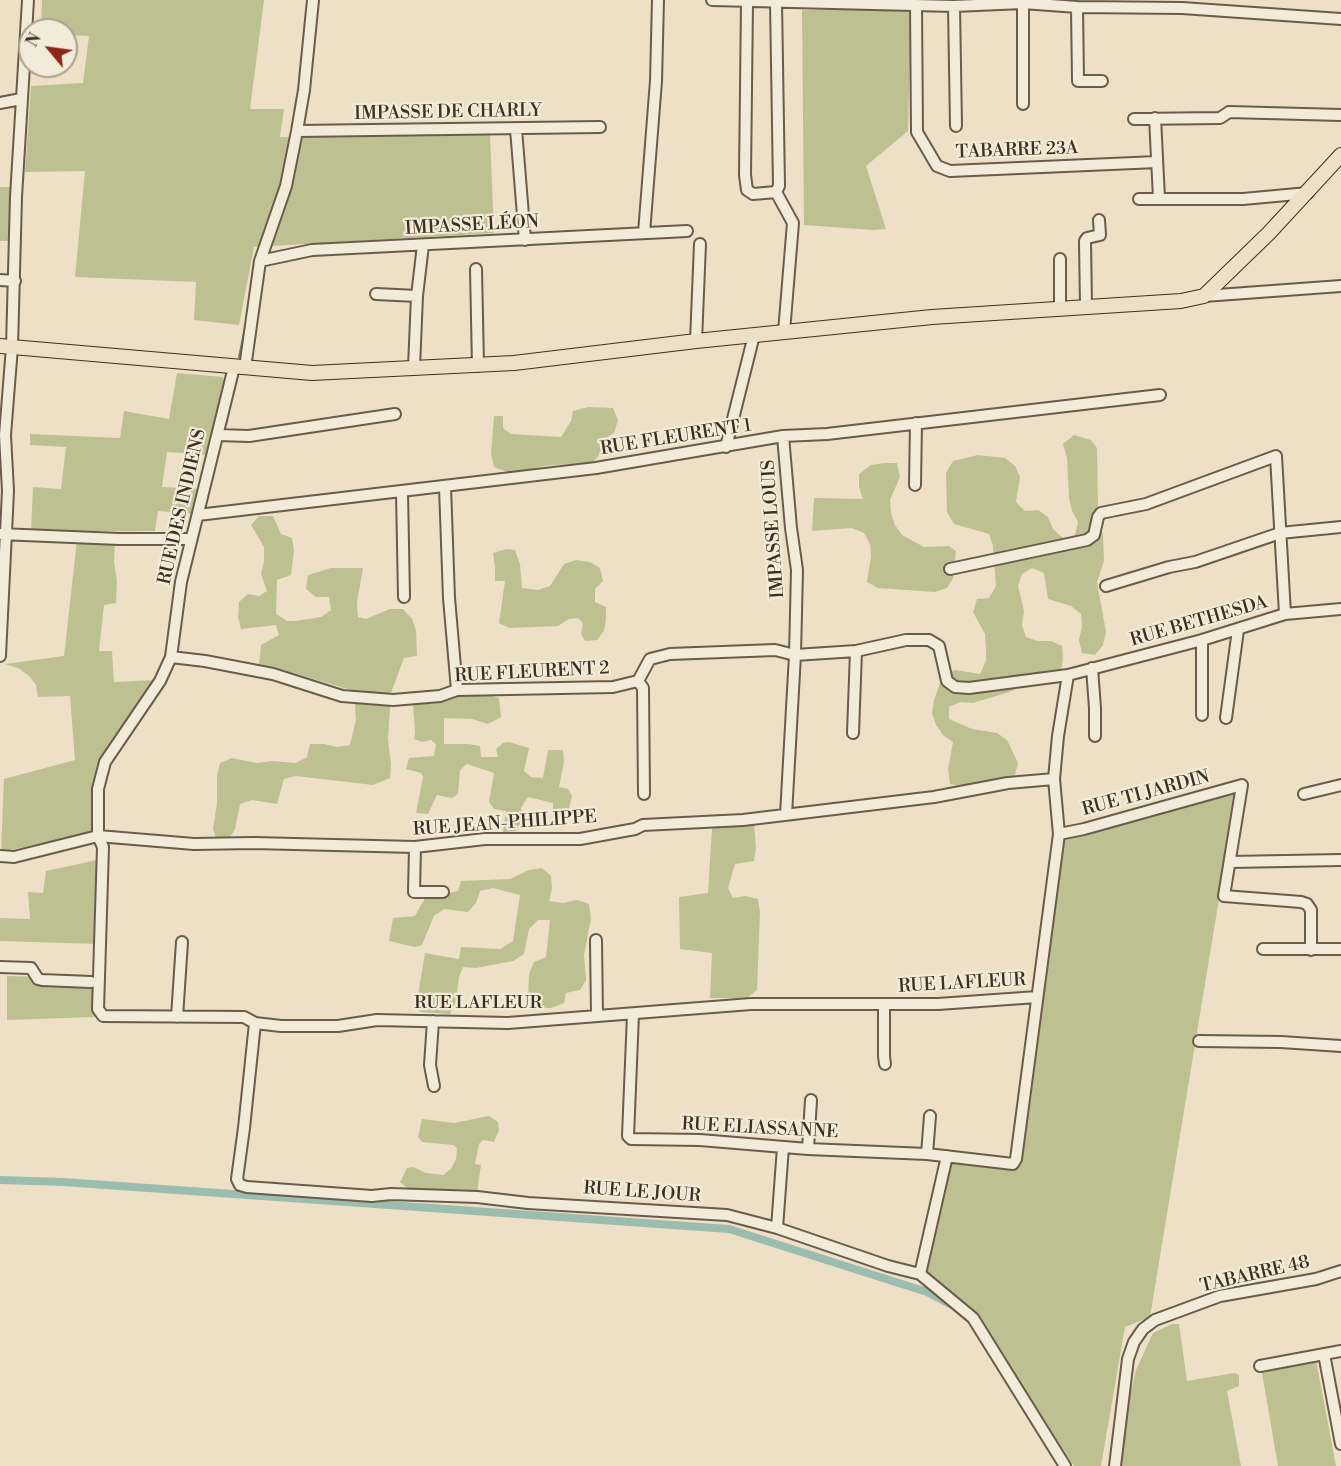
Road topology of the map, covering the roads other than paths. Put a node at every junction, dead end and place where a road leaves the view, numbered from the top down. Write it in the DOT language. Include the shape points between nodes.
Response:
graph roads {
  1 [pos="28,0"];
  2 [pos="313,0"];
  3 [pos="658,0"];
  4 [pos="711,0"];
  5 [pos="747,2"];
  6 [pos="776,2"];
  7 [pos="1023,3"];
  8 [pos="916,5"];
  9 [pos="954,6"];
  10 [pos="1077,7"];
  11 [pos="1341,19"];
  12 [pos="1102,81"];
  13 [pos="21,99"];
  14 [pos="0,103"];
  15 [pos="1023,104"];
  16 [pos="1341,115"];
  17 [pos="1155,118"];
  18 [pos="1134,119"];
  19 [pos="956,126"];
  20 [pos="600,127"];
  21 [pos="516,129"];
  22 [pos="297,131"];
  23 [pos="1341,155"];
  24 [pos="1157,162"];
  25 [pos="776,192"];
  26 [pos="1308,193"];
  27 [pos="1159,198"];
  28 [pos="1139,199"];
  29 [pos="1099,220"];
  30 [pos="687,231"];
  31 [pos="644,233"];
  32 [pos="525,240"];
  33 [pos="700,244"];
  34 [pos="423,245"];
  35 [pos="1060,259"];
  36 [pos="260,261"];
  37 [pos="476,269"];
  38 [pos="0,280"];
  39 [pos="15,281"];
  40 [pos="1341,286"];
  41 [pos="376,294"];
  42 [pos="417,296"];
  43 [pos="1204,296"];
  44 [pos="1086,307"];
  45 [pos="1060,309"];
  46 [pos="784,332"];
  47 [pos="754,335"];
  48 [pos="696,341"];
  49 [pos="6,346"];
  50 [pos="478,366"];
  51 [pos="240,367"];
  52 [pos="414,367"];
  53 [pos="1160,395"];
  54 [pos="395,414"];
  55 [pos="916,423"];
  56 [pos="218,435"];
  57 [pos="783,436"];
  58 [pos="726,447"];
  59 [pos="915,485"];
  60 [pos="445,487"];
  61 [pos="402,492"];
  62 [pos="198,515"];
  63 [pos="1341,527"];
  64 [pos="1280,533"];
  65 [pos="3,535"];
  66 [pos="191,539"];
  67 [pos="950,569"];
  68 [pos="1106,586"];
  69 [pos="404,597"];
  70 [pos="1341,609"];
  71 [pos="1285,614"];
  72 [pos="1238,630"];
  73 [pos="1202,640"];
  74 [pos="856,651"];
  75 [pos="795,655"];
  76 [pos="0,656"];
  77 [pos="171,657"];
  78 [pos="1092,668"];
  79 [pos="1068,675"];
  80 [pos="638,681"];
  81 [pos="457,690"];
  82 [pos="1202,715"];
  83 [pos="1226,718"];
  84 [pos="853,733"];
  85 [pos="1095,736"];
  86 [pos="1054,779"];
  87 [pos="1341,785"];
  88 [pos="644,794"];
  89 [pos="1304,794"];
  90 [pos="786,815"];
  91 [pos="1059,834"];
  92 [pos="98,836"];
  93 [pos="414,847"];
  94 [pos="0,856"];
  95 [pos="1341,860"];
  96 [pos="1230,862"];
  97 [pos="443,892"];
  98 [pos="596,940"];
  99 [pos="182,942"];
  100 [pos="1263,949"];
  101 [pos="1341,949"];
  102 [pos="1311,950"];
  103 [pos="0,968"];
  104 [pos="91,982"];
  105 [pos="1037,997"];
  106 [pos="884,1004"];
  107 [pos="633,1014"];
  108 [pos="597,1016"];
  109 [pos="177,1017"];
  110 [pos="433,1021"];
  111 [pos="255,1023"];
  112 [pos="1199,1041"];
  113 [pos="1341,1046"];
  114 [pos="885,1064"];
  115 [pos="434,1086"];
  116 [pos="811,1100"];
  117 [pos="930,1116"];
  118 [pos="783,1147"];
  119 [pos="808,1149"];
  120 [pos="927,1154"];
  121 [pos="947,1156"];
  122 [pos="777,1228"];
  123 [pos="1341,1271"];
  124 [pos="920,1274"];
  125 [pos="1341,1351"];
  126 [pos="1324,1354"];
  127 [pos="1260,1366"];
  128 [pos="1341,1444"];
  129 [pos="1065,1466"];
  130 [pos="1115,1466"];
  1 -- 13 [label="street"];
  2 -- 22 [label="street, RUE DES INDIENS"];
  3 -- 31 [label="street"];
  4 -- 5 [label="street"];
  5 -- 6 [label="street"];
  5 -- 25 [label="street" via="747,190 753,194"];
  6 -- 8 [label="street"];
  6 -- 25 [label="street"];
  7 -- 9 [label="street"];
  7 -- 10 [label="street"];
  7 -- 15 [label="street"];
  8 -- 9 [label="street"];
  8 -- 24 [label="street, TABARRE 23A" via="917,132 937,166 950,171"];
  9 -- 19 [label="street"];
  10 -- 11 [label="street" via="1182,8"];
  10 -- 12 [label="street" via="1078,81"];
  13 -- 14 [label="street"];
  13 -- 39 [label="street"];
  16 -- 17 [label="street" via="1229,112 1220,118"];
  17 -- 18 [label="street"];
  17 -- 24 [label="street"];
  20 -- 21 [label="street, IMPASSE DE CHARLY"];
  21 -- 22 [label="street, IMPASSE DE CHARLY"];
  21 -- 32 [label="street"];
  22 -- 36 [label="street, RUE DES INDIENS" via="286,186"];
  23 -- 26 [label="main road"];
  24 -- 27 [label="street"];
  25 -- 46 [label="street" via="793,223"];
  26 -- 27 [label="street" via="1243,199"];
  26 -- 43 [label="main road"];
  27 -- 28 [label="street"];
  29 -- 44 [label="street" via="1100,236 1085,241"];
  30 -- 31 [label="street, IMPASSE LÉON"];
  31 -- 32 [label="street, IMPASSE LÉON"];
  32 -- 34 [label="street, IMPASSE LÉON"];
  33 -- 48 [label="street"];
  34 -- 36 [label="street, IMPASSE LÉON" via="312,250"];
  34 -- 42 [label="street"];
  35 -- 45 [label="street"];
  36 -- 51 [label="street, RUE DES INDIENS"];
  37 -- 50 [label="street"];
  38 -- 39 [label="street"];
  39 -- 49 [label="street"];
  40 -- 43 [label="street"];
  41 -- 42 [label="street"];
  42 -- 52 [label="street"];
  43 -- 44 [label="main road"];
  44 -- 45 [label="main road"];
  45 -- 46 [label="main road"];
  46 -- 47 [label="main road"];
  47 -- 48 [label="main road"];
  47 -- 58 [label="street"];
  48 -- 50 [label="main road"];
  49 -- 51 [label="main road"];
  49 -- 65 [label="street" via="8,491"];
  50 -- 52 [label="main road"];
  51 -- 52 [label="main road" via="312,373"];
  51 -- 56 [label="street, RUE DES INDIENS"];
  53 -- 55 [label="street, RUE FLEURENT 1"];
  54 -- 56 [label="street" via="249,436"];
  55 -- 57 [label="street, RUE FLEURENT 1"];
  55 -- 59 [label="street"];
  56 -- 62 [label="street, RUE DES INDIENS"];
  57 -- 58 [label="street, RUE FLEURENT 1"];
  57 -- 75 [label="street, IMPASSE LOUIS" via="797,570"];
  58 -- 60 [label="street, RUE FLEURENT 1"];
  60 -- 61 [label="street, RUE FLEURENT 1"];
  60 -- 81 [label="street"];
  61 -- 62 [label="street, RUE FLEURENT 1"];
  61 -- 69 [label="street"];
  62 -- 66 [label="street, RUE DES INDIENS"];
  63 -- 64 [label="street"];
  64 -- 67 [label="street" via="1276,456 1146,504 1101,513 1094,535 1087,540"];
  64 -- 68 [label="street"];
  64 -- 71 [label="street"];
  65 -- 66 [label="street"];
  65 -- 76 [label="street"];
  66 -- 77 [label="street, RUE DES INDIENS"];
  70 -- 71 [label="street, RUE BETHESDA"];
  71 -- 72 [label="street, RUE BETHESDA"];
  72 -- 73 [label="street, RUE BETHESDA"];
  72 -- 83 [label="street"];
  73 -- 78 [label="street, RUE BETHESDA"];
  73 -- 82 [label="street"];
  74 -- 75 [label="street"];
  74 -- 79 [label="street" via="906,640 929,640 939,646 947,681 955,687"];
  74 -- 84 [label="street"];
  75 -- 80 [label="street" via="775,650 670,654 650,658"];
  75 -- 90 [label="street, IMPASSE LOUIS"];
  77 -- 81 [label="street, RUE FLEURENT 2" via="273,674 342,696 393,700 440,696"];
  77 -- 92 [label="street, RUE DES INDIENS" via="160,681 105,762 98,789"];
  78 -- 79 [label="street, RUE BETHESDA"];
  78 -- 85 [label="street"];
  79 -- 86 [label="street"];
  80 -- 81 [label="street, RUE FLEURENT 2" via="613,687"];
  80 -- 88 [label="street" via="643,688"];
  86 -- 90 [label="street, RUE JEAN-PHILIPPE"];
  86 -- 91 [label="street"];
  87 -- 89 [label="street"];
  90 -- 93 [label="street, RUE JEAN-PHILIPPE" via="643,825 635,830 580,839 485,839"];
  91 -- 96 [label="street, RUE TI JARDIN" via="1242,785"];
  91 -- 105 [label="street"];
  92 -- 93 [label="street, RUE JEAN-PHILIPPE" via="194,844"];
  92 -- 94 [label="street, RUE JEAN-PHILIPPE"];
  92 -- 109 [label="street, RUE LAFLEUR" via="103,847 98,1009 103,1016"];
  93 -- 97 [label="street" via="414,892"];
  95 -- 96 [label="street"];
  96 -- 102 [label="street" via="1224,896 1307,904 1311,910"];
  98 -- 108 [label="street"];
  99 -- 109 [label="street"];
  100 -- 102 [label="street"];
  101 -- 102 [label="street"];
  103 -- 104 [label="street" via="31,968 42,980"];
  105 -- 106 [label="street, RUE LAFLEUR"];
  105 -- 121 [label="street, RUE ELIASSANNE" via="1016,1159 1013,1164"];
  106 -- 107 [label="street, RUE LAFLEUR" via="752,1004"];
  106 -- 114 [label="street"];
  107 -- 108 [label="street, RUE LAFLEUR"];
  107 -- 118 [label="street, RUE ELIASSANNE" via="629,1138"];
  108 -- 110 [label="street, RUE LAFLEUR" via="508,1023"];
  109 -- 111 [label="street, RUE LAFLEUR" via="244,1017"];
  110 -- 111 [label="street, RUE LAFLEUR" via="376,1020 338,1026"];
  110 -- 115 [label="street" via="430,1065"];
  111 -- 122 [label="street, RUE LE JOUR" via="237,1179 240,1185 727,1215"];
  112 -- 113 [label="street"];
  116 -- 119 [label="street"];
  117 -- 120 [label="street"];
  118 -- 119 [label="street, RUE ELIASSANNE"];
  118 -- 122 [label="street"];
  119 -- 120 [label="street, RUE ELIASSANNE"];
  120 -- 121 [label="street, RUE ELIASSANNE"];
  121 -- 124 [label="street"];
  122 -- 124 [label="street, RUE LE JOUR"];
  123 -- 130 [label="street, TABARRE 48" via="1220,1296 1155,1320 1143,1329 1128,1359"];
  124 -- 129 [label="street" via="973,1318"];
  125 -- 126 [label="street"];
  126 -- 127 [label="street"];
  126 -- 128 [label="street"];
}
